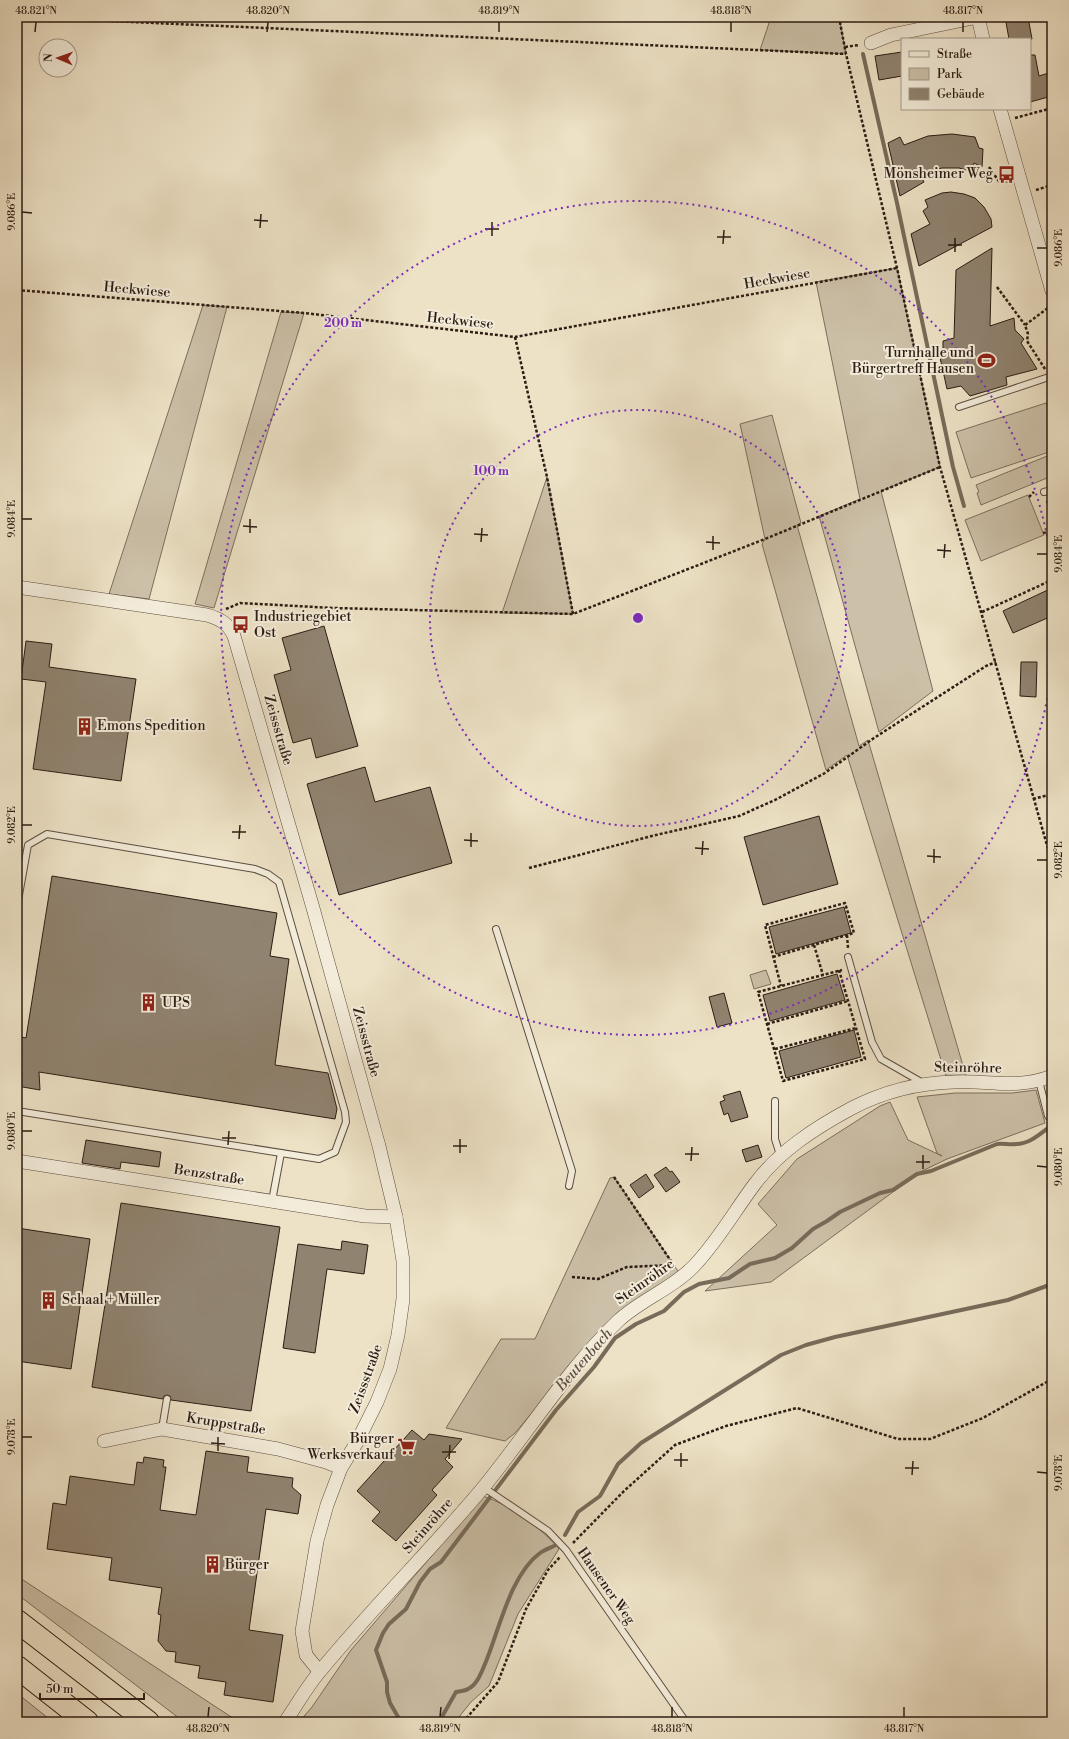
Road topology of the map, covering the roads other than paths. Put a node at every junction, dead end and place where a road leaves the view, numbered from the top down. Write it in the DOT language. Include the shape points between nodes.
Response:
graph roads {
  1 [pos="978,17"];
  2 [pos="984,38"];
  3 [pos="871,43"];
  4 [pos="1002,115"];
  5 [pos="1052,291"];
  6 [pos="1051,376"];
  7 [pos="959,407"];
  8 [pos="1052,490"];
  9 [pos="1044,492"];
  10 [pos="17,587"];
  11 [pos="17,906"];
  12 [pos="496,929"];
  13 [pos="848,957"];
  14 [pos="1052,1076"];
  15 [pos="1039,1082"];
  16 [pos="924,1084"];
  17 [pos="775,1101"];
  18 [pos="17,1111"];
  19 [pos="1048,1116"];
  20 [pos="281,1153"];
  21 [pos="780,1155"];
  22 [pos="17,1161"];
  23 [pos="569,1186"];
  24 [pos="272,1201"];
  25 [pos="396,1217"];
  26 [pos="167,1399"];
  27 [pos="162,1429"];
  28 [pos="104,1441"];
  29 [pos="341,1468"];
  30 [pos="486,1489"];
  31 [pos="17,1621"];
  32 [pos="319,1671"];
  33 [pos="23,1675"];
  34 [pos="87,1722"];
  35 [pos="148,1722"];
  36 [pos="285,1722"];
  37 [pos="686,1722"];
  1 -- 2 [label="street"];
  1 -- 3 [label="street" via="891,35"];
  4 -- 5 [label="street"];
  6 -- 7 [label="lane"];
  8 -- 9 [label="lane"];
  10 -- 25 [label="street, Zeissstraße" via="207,615 219,618 229,626 313,908 379,1146"];
  11 -- 20 [label="lane" via="28,845 47,834 255,869 279,882 346,1122 335,1152 326,1157 319,1159"];
  12 -- 23 [label="lane" via="572,1171"];
  13 -- 16 [label="lane" via="872,1042 881,1059"];
  14 -- 15 [label="street, Steinröhre"];
  15 -- 16 [label="street, Steinröhre" via="1014,1085 955,1081"];
  15 -- 19 [label="lane"];
  16 -- 21 [label="street, Steinröhre" via="881,1095 853,1108"];
  17 -- 21 [label="lane" via="775,1139"];
  18 -- 20 [label="lane"];
  20 -- 24 [label="lane"];
  21 -- 30 [label="street, Steinröhre" via="755,1183 718,1237 695,1264 682,1277 620,1319 586,1354 562,1383"];
  22 -- 24 [label="street, Benzstraße"];
  24 -- 25 [label="street, Benzstraße" via="365,1216"];
  25 -- 29 [label="street, Zeissstraße" via="403,1261 403,1299 398,1335 390,1369 378,1402"];
  26 -- 27 [label="lane"];
  27 -- 28 [label="street, Kruppstraße"];
  27 -- 29 [label="street, Kruppstraße" via="278,1449"];
  29 -- 32 [label="street, Zeissstraße" via="317,1541 302,1631 306,1655"];
  30 -- 32 [label="street, Steinröhre"];
  30 -- 37 [label="lane, Hausener Weg" via="548,1531 566,1550"];
  31 -- 35 [label="highway"];
  32 -- 36 [label="street, Steinröhre"];
  33 -- 34 [label="highway"];
}
